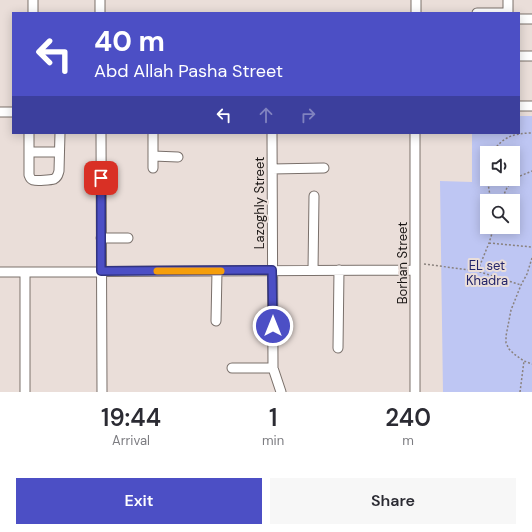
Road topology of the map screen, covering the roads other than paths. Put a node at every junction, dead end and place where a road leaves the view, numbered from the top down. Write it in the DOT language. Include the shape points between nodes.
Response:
graph roads {
  1 [pos="33,0"];
  2 [pos="100,0"];
  3 [pos="416,0"];
  4 [pos="508,0"];
  5 [pos="33,12"];
  6 [pos="100,12"];
  7 [pos="416,12"];
  8 [pos="508,12"];
  9 [pos="520,19"];
  10 [pos="532,19"];
  11 [pos="520,56"];
  12 [pos="532,56"];
  13 [pos="520,106"];
  14 [pos="532,106"];
  15 [pos="0,112"];
  16 [pos="12,112"];
  17 [pos="29,134"];
  18 [pos="60,134"];
  19 [pos="101,134"];
  20 [pos="153,134"];
  21 [pos="272,134"];
  22 [pos="415,134"];
  23 [pos="28,152"];
  24 [pos="60,152"];
  25 [pos="153,156"];
  26 [pos="178,157"];
  27 [pos="153,168"];
  28 [pos="272,168"];
  29 [pos="324,168"];
  30 [pos="314,196"];
  31 [pos="101,238"];
  32 [pos="128,238"];
  33 [pos="415,266"];
  34 [pos="272,270"];
  35 [pos="313,270"];
  36 [pos="339,270"];
  37 [pos="101,271"];
  38 [pos="217,271"];
  39 [pos="0,272"];
  40 [pos="25,272"];
  41 [pos="216,321"];
  42 [pos="338,348"];
  43 [pos="232,368"];
  44 [pos="273,368"];
  45 [pos="25,392"];
  46 [pos="102,392"];
  47 [pos="281,392"];
  48 [pos="415,392"];
  1 -- 5 [label="street"];
  2 -- 6 [label="street"];
  3 -- 7 [label="street"];
  4 -- 8 [label="street"];
  9 -- 10 [label="street"];
  11 -- 12 [label="street"];
  13 -- 14 [label="street"];
  15 -- 16 [label="street"];
  17 -- 23 [label="street"];
  18 -- 24 [label="street"];
  19 -- 31 [label="street"];
  20 -- 25 [label="street"];
  21 -- 28 [label="street, Lazoghly Street"];
  22 -- 33 [label="street, Borhan Street"];
  23 -- 24 [label="street"];
  23 -- 24 [label="street" via="29,175 33,180 56,178"];
  25 -- 26 [label="street"];
  25 -- 27 [label="street"];
  28 -- 29 [label="street"];
  28 -- 34 [label="street, Lazoghly Street"];
  30 -- 35 [label="street"];
  31 -- 32 [label="street"];
  31 -- 37 [label="street"];
  33 -- 36 [label="street"];
  33 -- 48 [label="street, Borhan Street"];
  34 -- 35 [label="street"];
  34 -- 38 [label="street"];
  34 -- 44 [label="street, Lazoghly Street"];
  35 -- 36 [label="street"];
  36 -- 42 [label="street"];
  37 -- 38 [label="street"];
  37 -- 40 [label="street"];
  37 -- 46 [label="street"];
  38 -- 41 [label="street"];
  39 -- 40 [label="street"];
  40 -- 45 [label="street"];
  43 -- 44 [label="street"];
  44 -- 47 [label="street, Lazoghly Street"];
}
